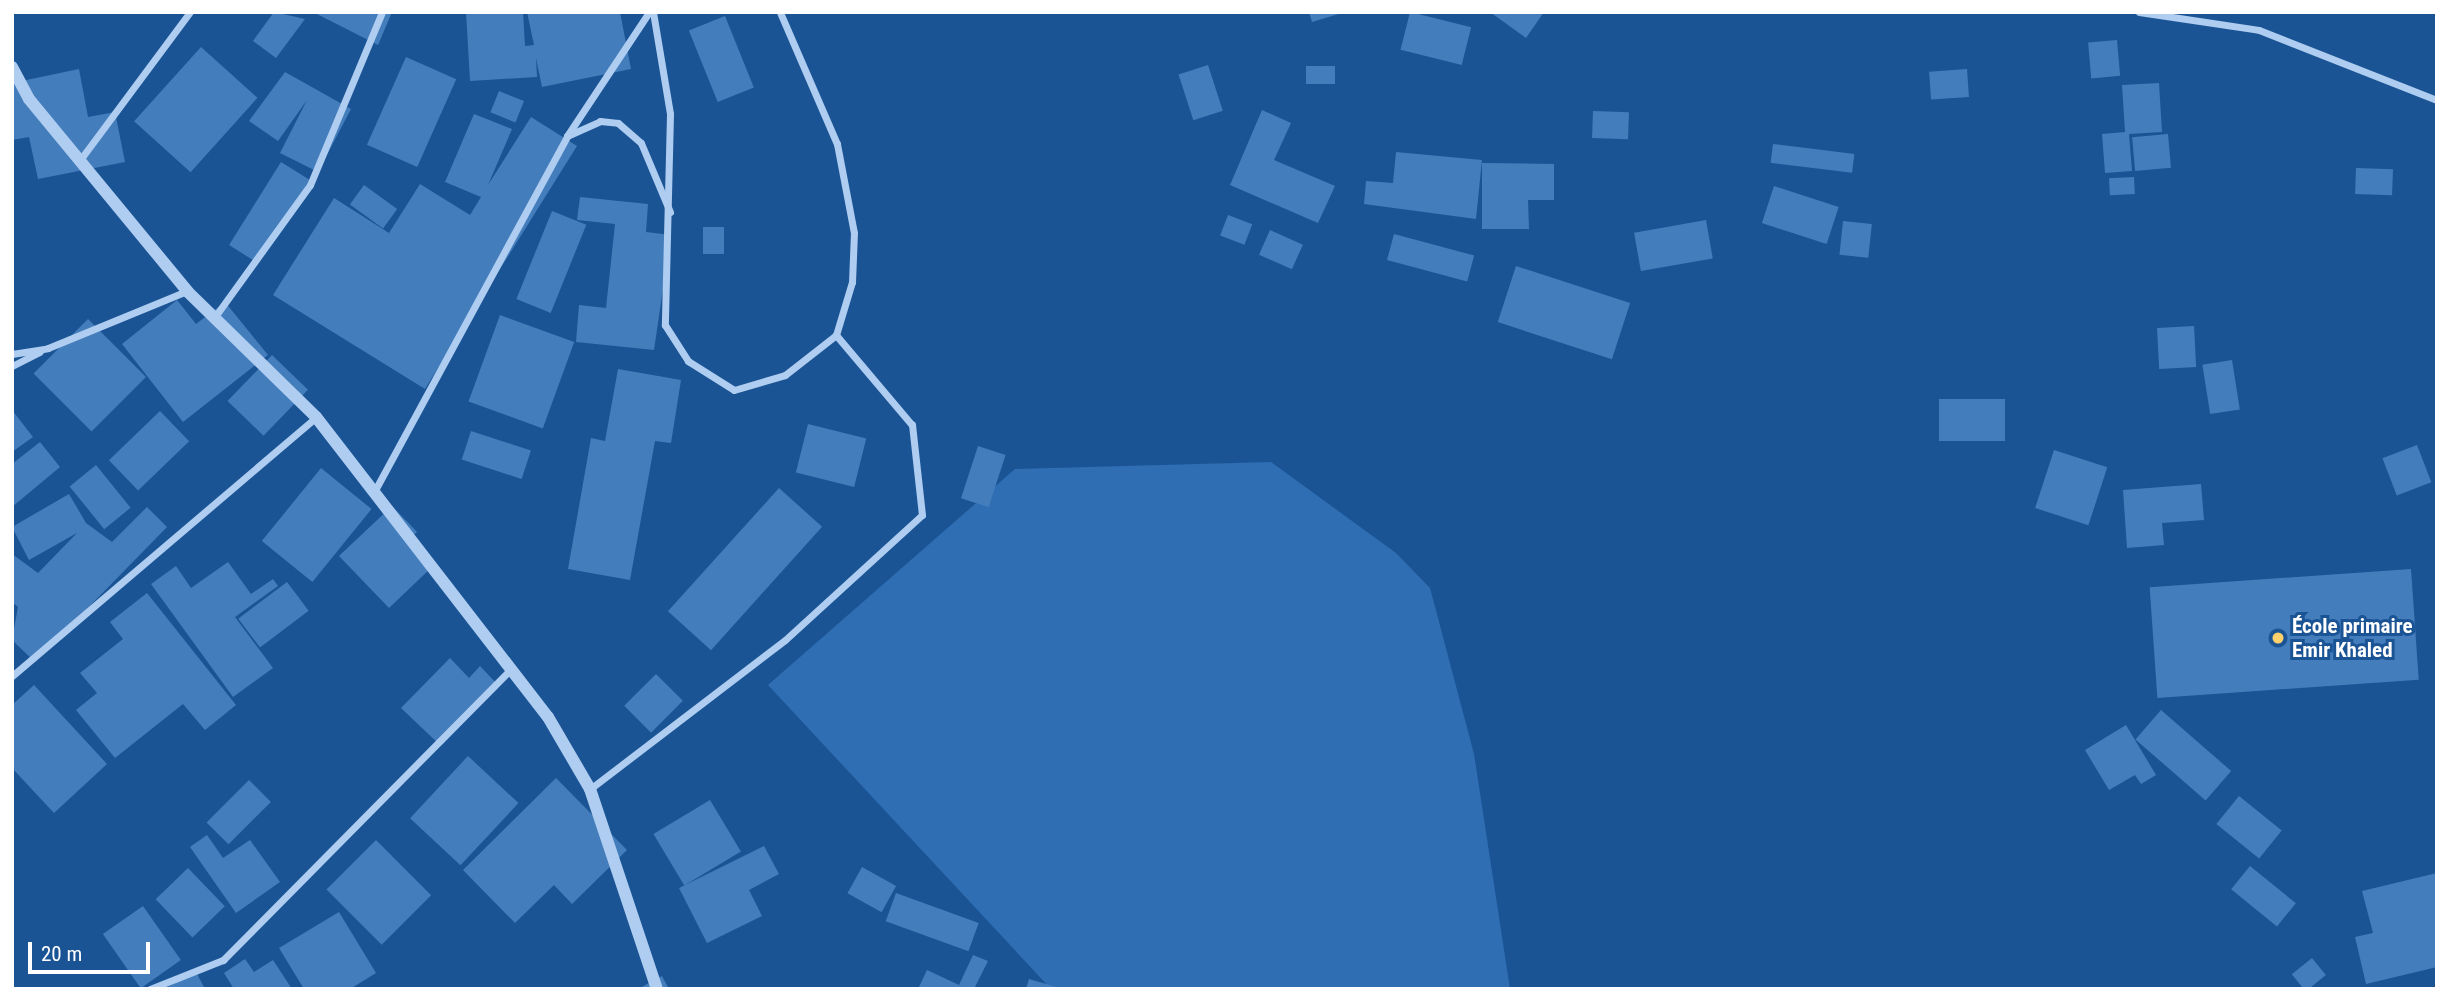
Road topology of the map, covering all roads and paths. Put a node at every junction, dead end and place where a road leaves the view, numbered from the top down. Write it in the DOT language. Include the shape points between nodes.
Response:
graph roads {
  1 [pos="190,12"];
  2 [pos="382,12"];
  3 [pos="651,12"];
  4 [pos="780,12"];
  5 [pos="2139,12"];
  6 [pos="12,67"];
  7 [pos="2437,100"];
  8 [pos="567,136"];
  9 [pos="80,159"];
  10 [pos="671,215"];
  11 [pos="187,291"];
  12 [pos="214,318"];
  13 [pos="836,335"];
  14 [pos="48,348"];
  15 [pos="12,354"];
  16 [pos="12,366"];
  17 [pos="316,417"];
  18 [pos="374,492"];
  19 [pos="511,669"];
  20 [pos="12,676"];
  21 [pos="590,789"];
  22 [pos="150,989"];
  23 [pos="657,989"];
  1 -- 9 [label="street"];
  2 -- 12 [label="street" via="310,185"];
  3 -- 8 [label="street"];
  3 -- 10 [label="street" via="670,114"];
  4 -- 13 [label="street" via="837,144 854,233 852,282"];
  5 -- 7 [label="street" via="2259,30"];
  6 -- 9 [label="street" via="29,99"];
  8 -- 10 [label="street" via="600,121 618,123 641,143"];
  8 -- 18 [label="street"];
  9 -- 11 [label="street"];
  10 -- 13 [label="street" via="665,325 688,361 734,390 785,375"];
  11 -- 12 [label="street"];
  11 -- 14 [label="street"];
  12 -- 17 [label="street"];
  13 -- 21 [label="street" via="912,425 922,515 785,640"];
  14 -- 15 [label="street"];
  14 -- 16 [label="street"];
  17 -- 18 [label="street"];
  17 -- 20 [label="street"];
  18 -- 19 [label="street"];
  19 -- 21 [label="street"];
  19 -- 22 [label="street" via="223,960"];
  21 -- 23 [label="street"];
}
